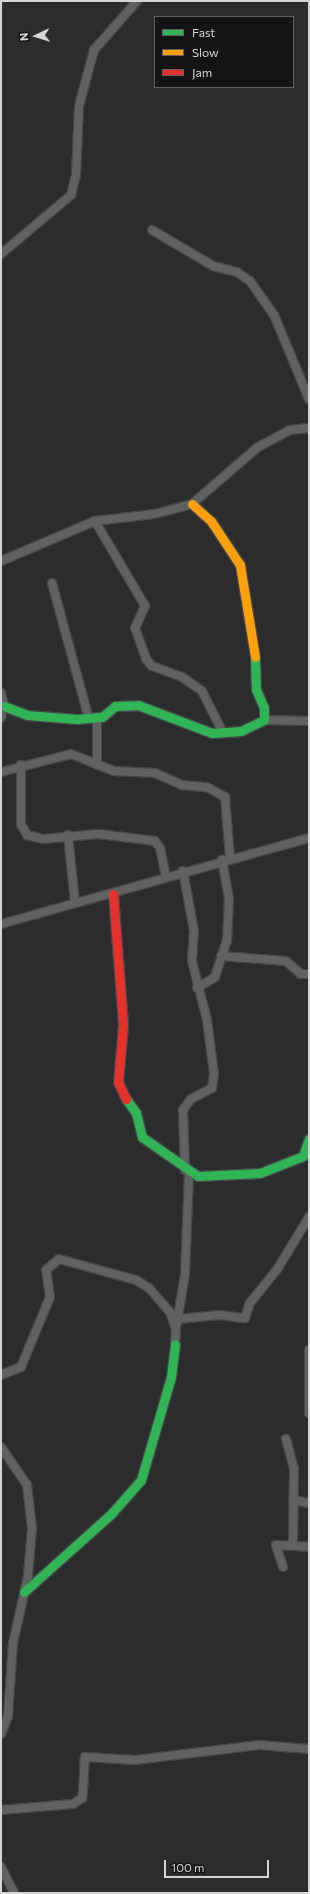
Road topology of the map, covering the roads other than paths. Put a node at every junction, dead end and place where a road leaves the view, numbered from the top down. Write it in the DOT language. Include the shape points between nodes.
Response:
graph roads {
  1 [pos="137,1"];
  2 [pos="152,230"];
  3 [pos="1,254"];
  4 [pos="309,400"];
  5 [pos="309,428"];
  6 [pos="192,504"];
  7 [pos="95,521"];
  8 [pos="1,561"];
  9 [pos="52,583"];
  10 [pos="1,693"];
  11 [pos="4,706"];
  12 [pos="1,718"];
  13 [pos="93,719"];
  14 [pos="264,720"];
  15 [pos="309,721"];
  16 [pos="223,733"];
  17 [pos="21,765"];
  18 [pos="97,765"];
  19 [pos="1,772"];
  20 [pos="68,835"];
  21 [pos="309,838"];
  22 [pos="226,859"];
  23 [pos="183,871"];
  24 [pos="166,877"];
  25 [pos="113,894"];
  26 [pos="75,904"];
  27 [pos="1,924"];
  28 [pos="221,956"];
  29 [pos="309,974"];
  30 [pos="197,988"];
  31 [pos="309,1139"];
  32 [pos="306,1156"];
  33 [pos="187,1172"];
  34 [pos="309,1217"];
  35 [pos="178,1319"];
  36 [pos="176,1329"];
  37 [pos="176,1344"];
  38 [pos="309,1350"];
  39 [pos="1,1375"];
  40 [pos="309,1413"];
  41 [pos="286,1439"];
  42 [pos="1,1447"];
  43 [pos="292,1500"];
  44 [pos="309,1502"];
  45 [pos="293,1545"];
  46 [pos="309,1547"];
  47 [pos="283,1567"];
  48 [pos="24,1592"];
  49 [pos="1,1734"];
  50 [pos="309,1749"];
  51 [pos="1,1810"];
  52 [pos="1,1867"];
  53 [pos="14,1893"];
  1 -- 3 [label="street" via="94,50 79,106 76,175 71,195"];
  2 -- 4 [label="street" via="213,266 237,272 250,281 274,315"];
  5 -- 6 [label="street" via="290,430 258,447"];
  6 -- 7 [label="street" via="155,514"];
  6 -- 14 [label="street" via="215,526 240,565 254,638 256,689 264,708"];
  7 -- 8 [label="street"];
  7 -- 16 [label="street" via="145,606 135,628 146,659 152,666 182,677 202,691"];
  9 -- 13 [label="street"];
  10 -- 11 [label="street"];
  11 -- 12 [label="street"];
  11 -- 13 [label="street" via="27,715"];
  13 -- 16 [label="street" via="115,706 132,704 184,725"];
  13 -- 18 [label="street"];
  14 -- 15 [label="street"];
  14 -- 16 [label="street" via="241,730"];
  17 -- 18 [label="street" via="71,754"];
  17 -- 19 [label="street"];
  17 -- 20 [label="street" via="23,831 42,840"];
  18 -- 22 [label="street" via="114,771 155,773 182,785 197,784 222,792 228,810"];
  20 -- 24 [label="street" via="113,834 155,841 160,848"];
  20 -- 26 [label="street"];
  21 -- 22 [label="street"];
  22 -- 23 [label="street"];
  22 -- 28 [label="street" via="228,924"];
  23 -- 24 [label="street"];
  23 -- 30 [label="street" via="194,931 192,961"];
  24 -- 25 [label="street"];
  25 -- 26 [label="street"];
  25 -- 33 [label="street" via="123,1025 119,1089 136,1113 142,1137"];
  26 -- 27 [label="street"];
  28 -- 29 [label="street" via="286,961 301,974"];
  28 -- 30 [label="street" via="215,977"];
  30 -- 33 [label="street" via="207,1020 214,1083 207,1092 191,1099 183,1110"];
  31 -- 32 [label="street"];
  32 -- 33 [label="street" via="256,1173 198,1176"];
  33 -- 35 [label="street" via="186,1274"];
  34 -- 35 [label="street" via="278,1268 250,1303 245,1318 219,1315"];
  35 -- 36 [label="street"];
  36 -- 37 [label="street"];
  36 -- 39 [label="street" via="170,1312 149,1288 136,1280 59,1259 46,1270 50,1297 21,1367"];
  37 -- 48 [label="street" via="171,1377 141,1480 111,1514"];
  38 -- 40 [label="street"];
  41 -- 43 [label="street" via="294,1469"];
  42 -- 48 [label="street" via="28,1492 32,1528"];
  43 -- 44 [label="street"];
  43 -- 45 [label="street"];
  45 -- 46 [label="street"];
  45 -- 47 [label="street" via="276,1545"];
  48 -- 49 [label="street" via="13,1643 8,1716"];
  50 -- 51 [label="street" via="259,1745 160,1758 85,1757 82,1798 73,1804"];
  52 -- 53 [label="street"];
}
